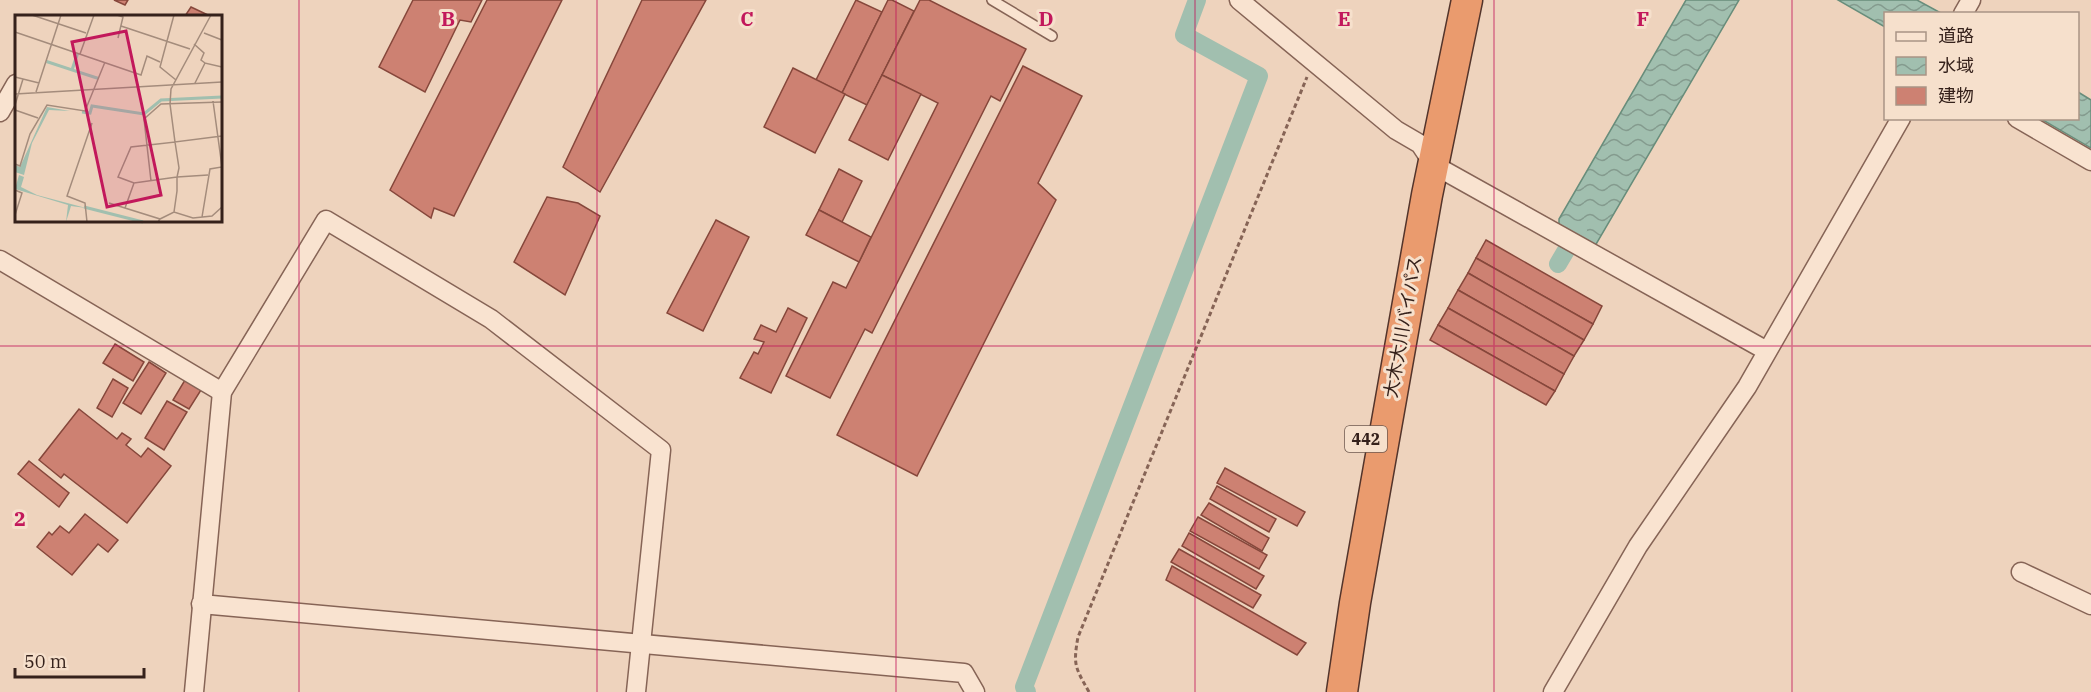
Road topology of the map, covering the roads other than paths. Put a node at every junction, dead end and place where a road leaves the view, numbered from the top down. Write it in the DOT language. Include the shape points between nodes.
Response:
graph roads {
  1 [pos="992,0"];
  2 [pos="1239,0"];
  3 [pos="1446,0"];
  4 [pos="1467,0"];
  5 [pos="1052,36"];
  6 [pos="15,86"];
  7 [pos="0,112"];
  8 [pos="1900,120"];
  9 [pos="2021,120"];
  10 [pos="2091,161"];
  11 [pos="1423,172"];
  12 [pos="0,260"];
  13 [pos="1767,351"];
  14 [pos="222,392"];
  15 [pos="2021,572"];
  16 [pos="201,604"];
  17 [pos="2091,605"];
  18 [pos="640,644"];
  19 [pos="194,692"];
  20 [pos="636,692"];
  21 [pos="975,692"];
  22 [pos="1322,692"];
  23 [pos="1342,692"];
  24 [pos="1553,692"];
  1 -- 5 [label="lane"];
  2 -- 11 [label="street" via="1396,130"];
  3 -- 11 [label="highway, 大木大川バイパス / 442"];
  4 -- 11 [label="highway, 大木大川バイパス / 442"];
  6 -- 7 [label="street"];
  8 -- 13 [label="street"];
  9 -- 10 [label="street"];
  11 -- 13 [label="street"];
  11 -- 22 [label="highway, 大木大川バイパス / 442" via="1347,537"];
  11 -- 23 [label="highway, 大木大川バイパス / 442"];
  12 -- 14 [label="street"];
  13 -- 24 [label="street" via="1747,387 1638,546"];
  14 -- 16 [label="street"];
  14 -- 18 [label="street" via="326,220 472,307 661,450"];
  15 -- 17 [label="street"];
  16 -- 18 [label="street"];
  16 -- 19 [label="street"];
  18 -- 20 [label="street"];
  18 -- 21 [label="street" via="964,673"];
}
